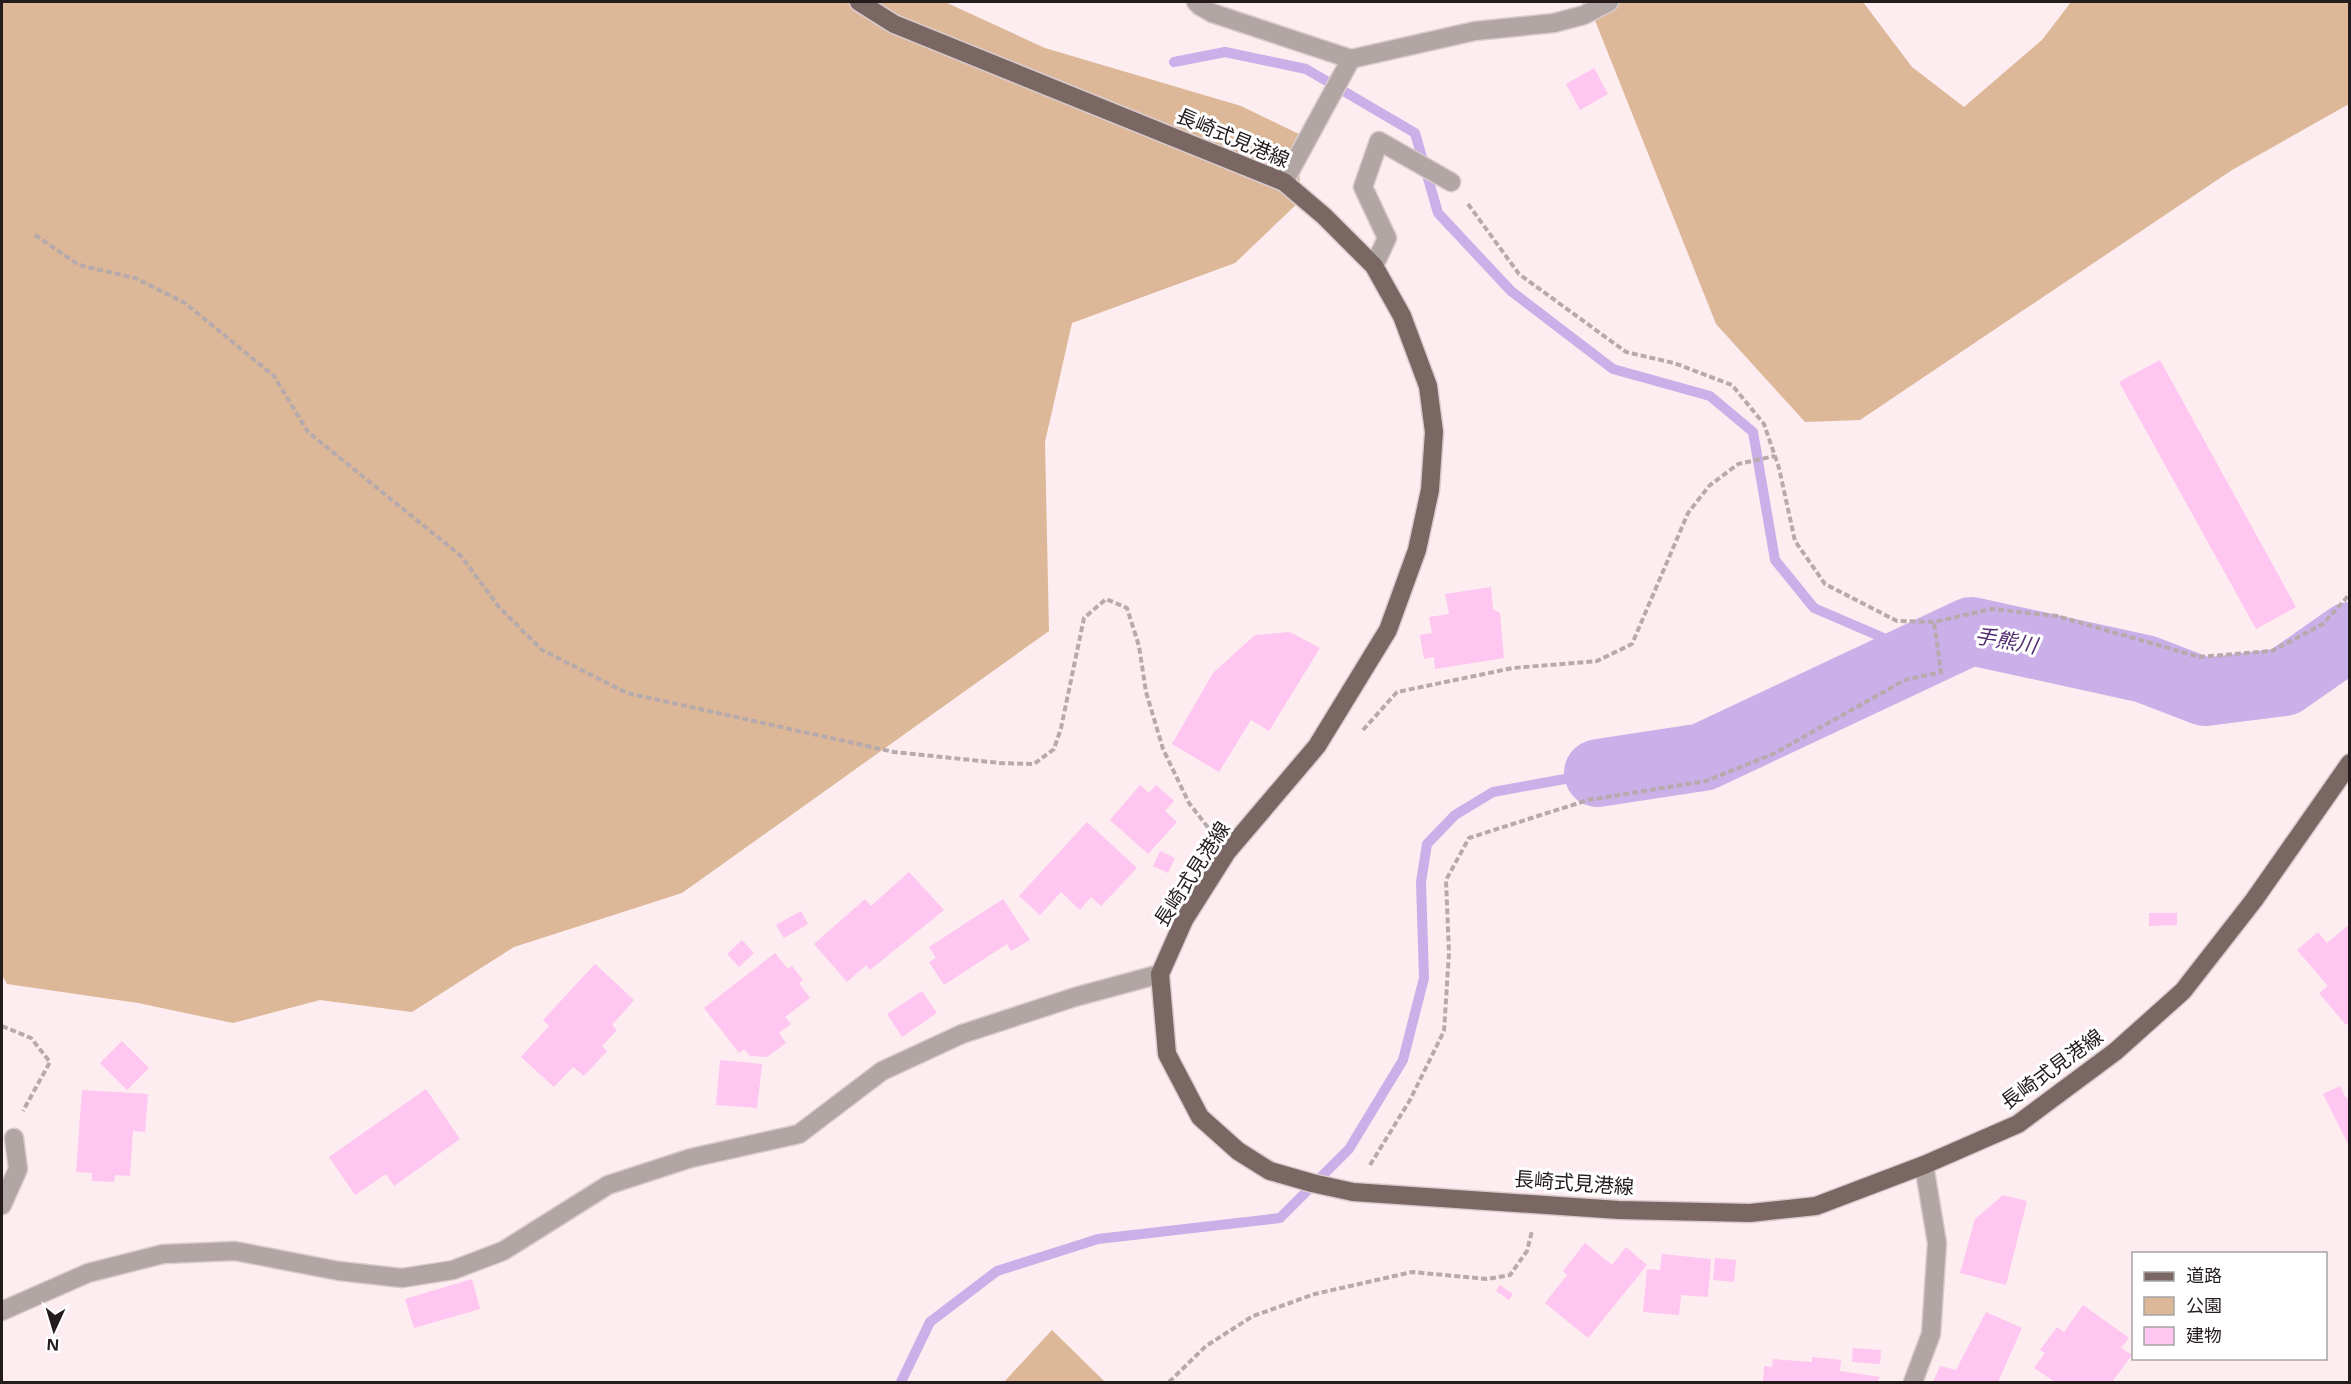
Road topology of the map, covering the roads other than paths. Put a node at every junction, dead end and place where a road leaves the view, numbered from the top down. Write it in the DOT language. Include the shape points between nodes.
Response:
graph roads {
  1 [pos="859,2"];
  2 [pos="1197,2"];
  3 [pos="1609,2"];
  4 [pos="1349,61"];
  5 [pos="1284,182"];
  6 [pos="1451,182"];
  7 [pos="1374,266"];
  8 [pos="2349,762"];
  9 [pos="1160,974"];
  10 [pos="14,1138"];
  11 [pos="1924,1165"];
  12 [pos="2,1205"];
  13 [pos="2,1311"];
  14 [pos="1913,1383"];
  1 -- 5 [label="main road, 長崎式見港線" via="894,24"];
  2 -- 4 [label="street" via="1212,13"];
  3 -- 4 [label="street" via="1584,15 1554,23 1475,31"];
  4 -- 5 [label="street"];
  5 -- 7 [label="main road, 長崎式見港線"];
  6 -- 7 [label="street" via="1379,141 1363,187 1387,238"];
  7 -- 9 [label="main road, 長崎式見港線" via="1402,316 1428,386 1434,432 1430,490 1417,550 1388,630 1317,746 1227,852 1184,920"];
  8 -- 11 [label="main road, 長崎式見港線" via="2254,900 2183,991 2116,1051 2018,1124"];
  9 -- 11 [label="main road, 長崎式見港線" via="1167,1054 1200,1117 1238,1151 1269,1171 1312,1183 1353,1192 1619,1210 1750,1213 1816,1206"];
  9 -- 13 [label="street" via="962,1034 882,1071 800,1134 691,1158 608,1185 503,1251 453,1270 402,1278 339,1271 235,1251 163,1254 88,1273"];
  10 -- 12 [label="street" via="18,1169"];
  11 -- 14 [label="street" via="1937,1243 1931,1334"];
}
